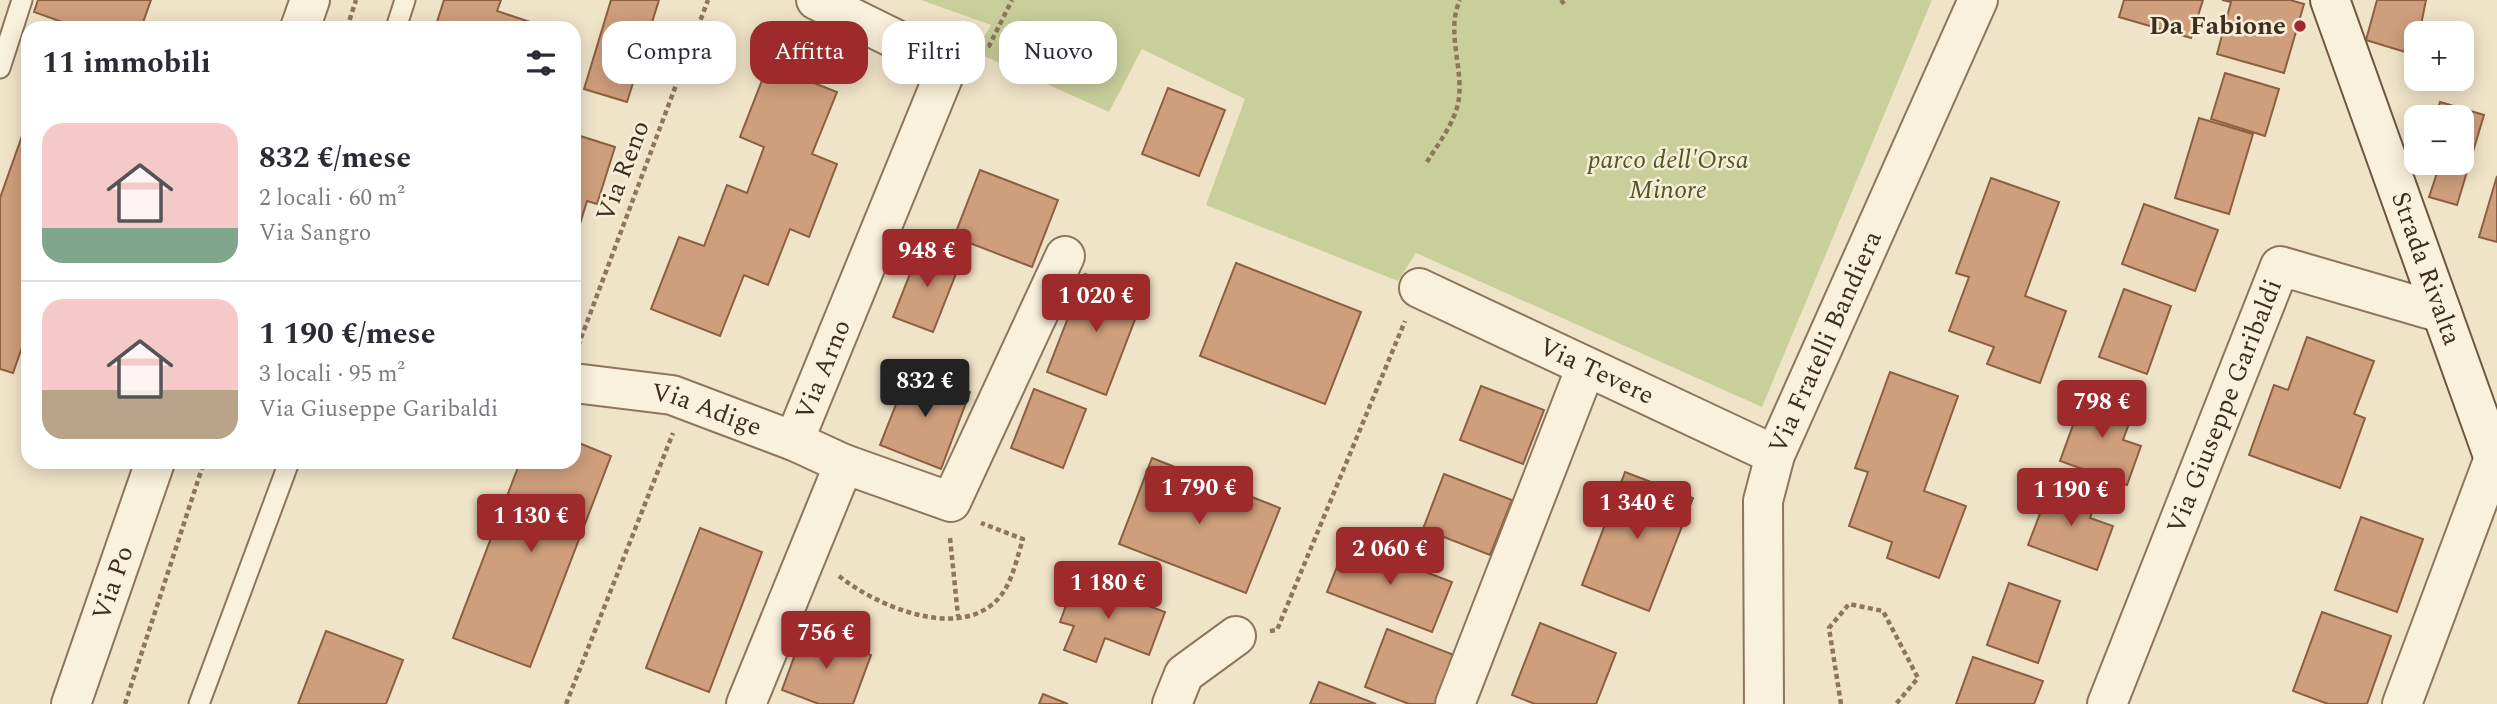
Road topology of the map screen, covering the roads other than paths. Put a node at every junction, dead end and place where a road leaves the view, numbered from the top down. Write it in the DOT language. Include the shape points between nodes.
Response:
graph roads {
  1 [pos="22,0"];
  2 [pos="310,0"];
  3 [pos="405,0"];
  4 [pos="816,0"];
  5 [pos="1978,0"];
  6 [pos="2330,0"];
  7 [pos="302,21"];
  8 [pos="398,21"];
  9 [pos="0,68"];
  10 [pos="1065,256"];
  11 [pos="1419,288"];
  12 [pos="2442,313"];
  13 [pos="1586,367"];
  14 [pos="581,384"];
  15 [pos="794,441"];
  16 [pos="1774,455"];
  17 [pos="2495,463"];
  18 [pos="844,464"];
  19 [pos="153,469"];
  20 [pos="286,469"];
  21 [pos="1236,636"];
  22 [pos="71,704"];
  23 [pos="199,704"];
  24 [pos="746,704"];
  25 [pos="1172,704"];
  26 [pos="1455,704"];
  27 [pos="1764,704"];
  28 [pos="2107,704"];
  29 [pos="2402,704"];
  1 -- 9 [label="lane"];
  2 -- 7 [label="street"];
  3 -- 8 [label="lane"];
  4 -- 15 [label="street, Via Arno" via="948,65"];
  5 -- 16 [label="street, Via Fratelli Bandiera"];
  6 -- 12 [label="street, Strada Rivalta"];
  10 -- 18 [label="street, Via Adige" via="950,506"];
  11 -- 13 [label="street, Via Tevere"];
  12 -- 17 [label="street, Strada Rivalta"];
  12 -- 28 [label="street, Via Giuseppe Garibaldi" via="2280,266"];
  13 -- 16 [label="street, Via Tevere"];
  13 -- 26 [label="street"];
  14 -- 15 [label="street, Via Adige" via="673,395"];
  15 -- 18 [label="street, Via Adige"];
  16 -- 27 [label="street, Via Fratelli Bandiera" via="1763,501"];
  17 -- 29 [label="street, Strada Rivalta"];
  18 -- 24 [label="street"];
  19 -- 22 [label="street, Via Po"];
  20 -- 23 [label="lane"];
  21 -- 25 [label="street" via="1184,674"];
}
